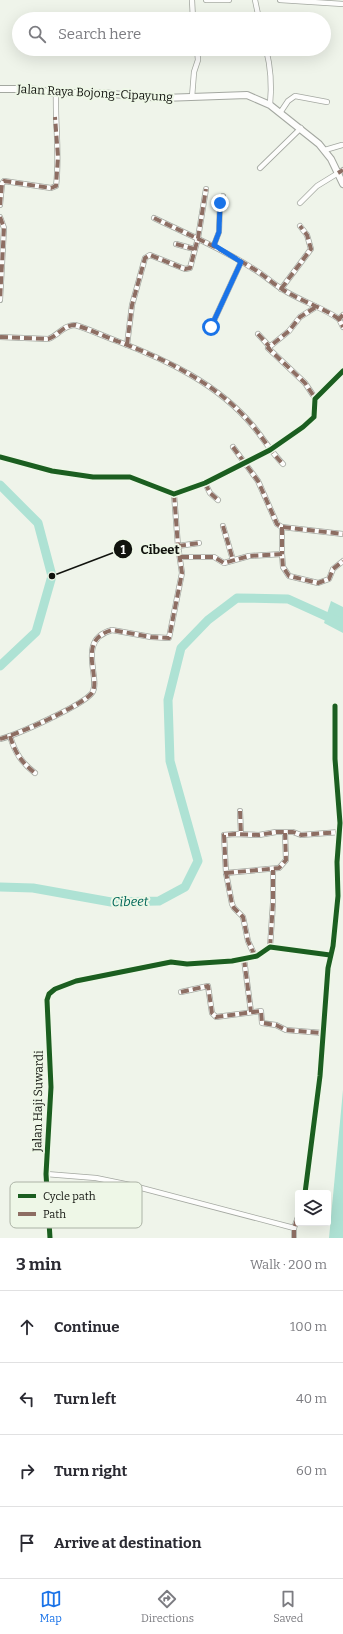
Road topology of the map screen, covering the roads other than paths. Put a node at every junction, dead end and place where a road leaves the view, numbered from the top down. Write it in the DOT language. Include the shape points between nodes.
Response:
graph roads {
  1 [pos="192,0"];
  2 [pos="206,0"];
  3 [pos="229,0"];
  4 [pos="255,0"];
  5 [pos="280,0"];
  6 [pos="343,4"];
  7 [pos="193,12"];
  8 [pos="258,12"];
  9 [pos="198,56"];
  10 [pos="267,56"];
  11 [pos="0,89"];
  12 [pos="56,93"];
  13 [pos="192,97"];
  14 [pos="327,102"];
  15 [pos="270,105"];
  16 [pos="280,113"];
  17 [pos="301,128"];
  18 [pos="342,145"];
  19 [pos="325,150"];
  20 [pos="260,168"];
  21 [pos="340,172"];
  22 [pos="343,184"];
  23 [pos="206,189"];
  24 [pos="223,196"];
  25 [pos="300,203"];
  26 [pos="0,205"];
  27 [pos="0,217"];
  28 [pos="154,218"];
  29 [pos="300,226"];
  30 [pos="198,238"];
  31 [pos="176,244"];
  32 [pos="214,245"];
  33 [pos="194,250"];
  34 [pos="241,262"];
  35 [pos="281,289"];
  36 [pos="0,300"];
  37 [pos="316,307"];
  38 [pos="343,315"];
  39 [pos="339,319"];
  40 [pos="211,327"];
  41 [pos="343,327"];
  42 [pos="258,334"];
  43 [pos="0,337"];
  44 [pos="127,345"];
  45 [pos="269,346"];
  46 [pos="343,371"];
  47 [pos="313,395"];
  48 [pos="233,447"];
  49 [pos="270,450"];
  50 [pos="0,457"];
  51 [pos="244,463"];
  52 [pos="283,464"];
  53 [pos="205,483"];
  54 [pos="174,494"];
  55 [pos="218,500"];
  56 [pos="223,526"];
  57 [pos="282,527"];
  58 [pos="343,534"];
  59 [pos="199,543"];
  60 [pos="178,546"];
  61 [pos="282,554"];
  62 [pos="181,557"];
  63 [pos="233,560"];
  64 [pos="343,561"];
  65 [pos="335,706"];
  66 [pos="10,736"];
  67 [pos="0,739"];
  68 [pos="35,773"];
  69 [pos="240,811"];
  70 [pos="340,832"];
  71 [pos="285,833"];
  72 [pos="241,834"];
  73 [pos="273,870"];
  74 [pos="226,873"];
  75 [pos="270,947"];
  76 [pos="330,955"];
  77 [pos="255,956"];
  78 [pos="244,959"];
  79 [pos="181,992"];
  80 [pos="251,1012"];
  81 [pos="323,1032"];
  82 [pos="46,1174"];
  83 [pos="46,1182"];
  84 [pos="115,1182"];
  85 [pos="142,1188"];
  86 [pos="305,1190"];
  87 [pos="49,1228"];
  88 [pos="294,1228"];
  89 [pos="50,1238"];
  90 [pos="294,1238"];
  1 -- 7 [label="street"];
  2 -- 3 [label="street"];
  4 -- 8 [label="street"];
  5 -- 6 [label="street"];
  9 -- 13 [label="street"];
  10 -- 15 [label="street" via="271,75"];
  11 -- 12 [label="street, Jalan Raya Bojong-Cipayung" via="30,89"];
  12 -- 13 [label="street, Jalan Raya Bojong-Cipayung"];
  12 -- 26 [label="street" via="56,186 51,188 4,181"];
  13 -- 15 [label="street, Jalan Raya Bojong-Cipayung" via="248,95"];
  14 -- 16 [label="street" via="295,96"];
  15 -- 16 [label="street, Jalan Raya Bojong-Cipayung"];
  16 -- 17 [label="street, Jalan Raya Bojong-Cipayung"];
  17 -- 19 [label="street, Jalan Raya Bojong-Cipayung"];
  17 -- 20 [label="street"];
  18 -- 19 [label="street"];
  19 -- 21 [label="street, Jalan Raya Bojong-Cipayung"];
  21 -- 22 [label="street, Jalan Raya Bojong-Cipayung"];
  21 -- 25 [label="street" via="312,190"];
  23 -- 30 [label="street"];
  24 -- 32 [label="street" via="220,203 219,232"];
  27 -- 36 [label="street" via="4,228"];
  28 -- 30 [label="street"];
  29 -- 35 [label="street" via="307,235 311,249"];
  30 -- 32 [label="street"];
  30 -- 33 [label="street"];
  31 -- 33 [label="street"];
  32 -- 34 [label="street"];
  33 -- 44 [label="street" via="192,265 188,269 150,255 145,258 132,305"];
  34 -- 35 [label="street"];
  34 -- 40 [label="street"];
  35 -- 37 [label="street"];
  37 -- 39 [label="street"];
  37 -- 45 [label="street" via="300,317 289,331"];
  38 -- 39 [label="street"];
  39 -- 41 [label="street"];
  42 -- 45 [label="street"];
  43 -- 44 [label="street" via="48,339 74,325"];
  44 -- 49 [label="street" via="181,369 211,388 253,426"];
  45 -- 47 [label="street" via="269,350 305,383"];
  46 -- 49 [label="street" via="315,399 313,419"];
  48 -- 51 [label="street"];
  49 -- 51 [label="street"];
  49 -- 52 [label="street"];
  50 -- 54 [label="street" via="52,471 93,477 130,478"];
  51 -- 53 [label="street"];
  51 -- 57 [label="street" via="258,481 274,521"];
  53 -- 54 [label="street"];
  53 -- 55 [label="street"];
  54 -- 60 [label="street"];
  56 -- 63 [label="street"];
  57 -- 58 [label="street"];
  57 -- 61 [label="street"];
  59 -- 60 [label="street"];
  60 -- 62 [label="street"];
  61 -- 63 [label="street"];
  61 -- 64 [label="street" via="283,567 289,576 318,583 329,579 333,569"];
  62 -- 63 [label="street" via="214,557 224,563"];
  62 -- 66 [label="street" via="182,573 169,638 107,631 98,638 92,650 95,687 93,692 50,719"];
  65 -- 70 [label="street" via="335,759"];
  66 -- 67 [label="street"];
  66 -- 68 [label="street" via="15,752"];
  69 -- 72 [label="street"];
  70 -- 71 [label="street" via="301,835"];
  70 -- 76 [label="street" via="338,896"];
  71 -- 72 [label="street" via="276,832 259,836"];
  71 -- 73 [label="street" via="286,860 279,868"];
  72 -- 74 [label="street" via="224,836"];
  73 -- 74 [label="street"];
  73 -- 75 [label="street"];
  74 -- 77 [label="street" via="232,907 244,917 248,941"];
  75 -- 76 [label="street"];
  75 -- 77 [label="street, Jalan Haji Suwardi"];
  76 -- 81 [label="street"];
  77 -- 78 [label="street, Jalan Haji Suwardi"];
  78 -- 80 [label="street"];
  78 -- 82 [label="street, Jalan Haji Suwardi" via="187,964 171,962 76,981 50,994 47,1000 51,1087"];
  79 -- 80 [label="street" via="208,986 212,1013 216,1017"];
  80 -- 81 [label="street" via="261,1011 262,1023 286,1030"];
  81 -- 86 [label="street"];
  82 -- 83 [label="street, Jalan Haji Suwardi"];
  82 -- 84 [label="street"];
  85 -- 88 [label="street"];
  87 -- 89 [label="street, Jalan Haji Suwardi"];
  88 -- 90 [label="street"];
}
